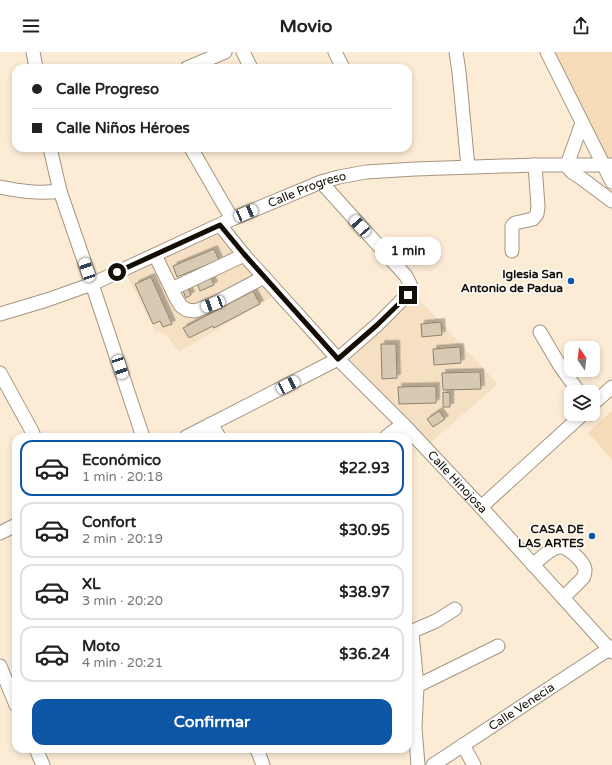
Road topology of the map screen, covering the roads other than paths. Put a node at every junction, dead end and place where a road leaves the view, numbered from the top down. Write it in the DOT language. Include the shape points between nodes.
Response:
graph roads {
  1 [pos="33,52"];
  2 [pos="225,52"];
  3 [pos="243,52"];
  4 [pos="335,52"];
  5 [pos="456,52"];
  6 [pos="547,52"];
  7 [pos="35,64"];
  8 [pos="196,64"];
  9 [pos="249,64"];
  10 [pos="341,64"];
  11 [pos="582,123"];
  12 [pos="51,152"];
  13 [pos="193,152"];
  14 [pos="536,165"];
  15 [pos="567,165"];
  16 [pos="608,165"];
  17 [pos="468,167"];
  18 [pos="321,182"];
  19 [pos="612,182"];
  20 [pos="0,187"];
  21 [pos="60,191"];
  22 [pos="612,201"];
  23 [pos="232,219"];
  24 [pos="220,225"];
  25 [pos="512,251"];
  26 [pos="244,254"];
  27 [pos="155,255"];
  28 [pos="264,277"];
  29 [pos="92,284"];
  30 [pos="172,289"];
  31 [pos="0,314"];
  32 [pos="540,332"];
  33 [pos="338,359"];
  34 [pos="0,373"];
  35 [pos="574,385"];
  36 [pos="612,387"];
  37 [pos="600,398"];
  38 [pos="574,421"];
  39 [pos="211,424"];
  40 [pos="403,424"];
  41 [pos="33,433"];
  42 [pos="142,433"];
  43 [pos="194,433"];
  44 [pos="217,433"];
  45 [pos="391,433"];
  46 [pos="411,433"];
  47 [pos="412,434"];
  48 [pos="481,507"];
  49 [pos="12,527"];
  50 [pos="0,533"];
  51 [pos="533,565"];
  52 [pos="563,598"];
  53 [pos="455,609"];
  54 [pos="498,646"];
  55 [pos="611,649"];
  56 [pos="0,666"];
  57 [pos="417,686"];
  58 [pos="12,695"];
  59 [pos="463,745"];
  60 [pos="38,753"];
  61 [pos="259,753"];
  62 [pos="43,765"];
  63 [pos="266,765"];
  64 [pos="418,765"];
  65 [pos="433,765"];
  66 [pos="474,765"];
  1 -- 7 [label="street"];
  2 -- 8 [label="street"];
  3 -- 9 [label="street"];
  4 -- 10 [label="street"];
  5 -- 17 [label="street"];
  6 -- 11 [label="street"];
  11 -- 15 [label="street"];
  11 -- 16 [label="street"];
  12 -- 21 [label="street"];
  13 -- 23 [label="street"];
  14 -- 15 [label="street, Calle Progreso"];
  14 -- 17 [label="street, Calle Progreso"];
  14 -- 25 [label="street" via="537,214 533,219 512,226"];
  15 -- 16 [label="street, Calle Progreso"];
  15 -- 22 [label="street" via="572,172"];
  16 -- 19 [label="street"];
  17 -- 18 [label="street, Calle Progreso" via="366,172"];
  18 -- 23 [label="street, Calle Progreso"];
  18 -- 33 [label="street" via="406,276 412,289 377,325"];
  20 -- 21 [label="street" via="23,192"];
  21 -- 29 [label="street"];
  23 -- 24 [label="street, Calle Progreso"];
  24 -- 26 [label="street, Calle Hinojosa"];
  24 -- 27 [label="street, Calle Progreso"];
  26 -- 28 [label="street, Calle Hinojosa"];
  26 -- 30 [label="street"];
  27 -- 29 [label="street, Calle Progreso"];
  27 -- 30 [label="street"];
  28 -- 30 [label="street" via="195,311 181,306"];
  28 -- 33 [label="street, Calle Hinojosa"];
  29 -- 31 [label="street, Calle Progreso"];
  29 -- 42 [label="street"];
  32 -- 35 [label="street"];
  33 -- 39 [label="street"];
  33 -- 40 [label="street, Calle Hinojosa"];
  34 -- 41 [label="street"];
  36 -- 37 [label="street"];
  38 -- 48 [label="street"];
  39 -- 43 [label="street"];
  39 -- 44 [label="street"];
  40 -- 45 [label="street"];
  40 -- 46 [label="street, Calle Hinojosa"];
  47 -- 48 [label="street, Calle Hinojosa"];
  48 -- 51 [label="street, Calle Hinojosa"];
  49 -- 50 [label="street"];
  51 -- 52 [label="street, Calle Hinojosa"];
  51 -- 52 [label="street" via="560,547 572,552 584,567 585,575"];
  52 -- 55 [label="street, Calle Hinojosa"];
  53 -- 57 [label="street" via="436,622 412,633"];
  54 -- 57 [label="street"];
  55 -- 59 [label="street, Calle Venecia"];
  56 -- 58 [label="street"];
  57 -- 64 [label="street" via="415,728"];
  59 -- 65 [label="street, Calle Venecia"];
  59 -- 66 [label="street"];
  60 -- 62 [label="street"];
  61 -- 63 [label="street"];
}
